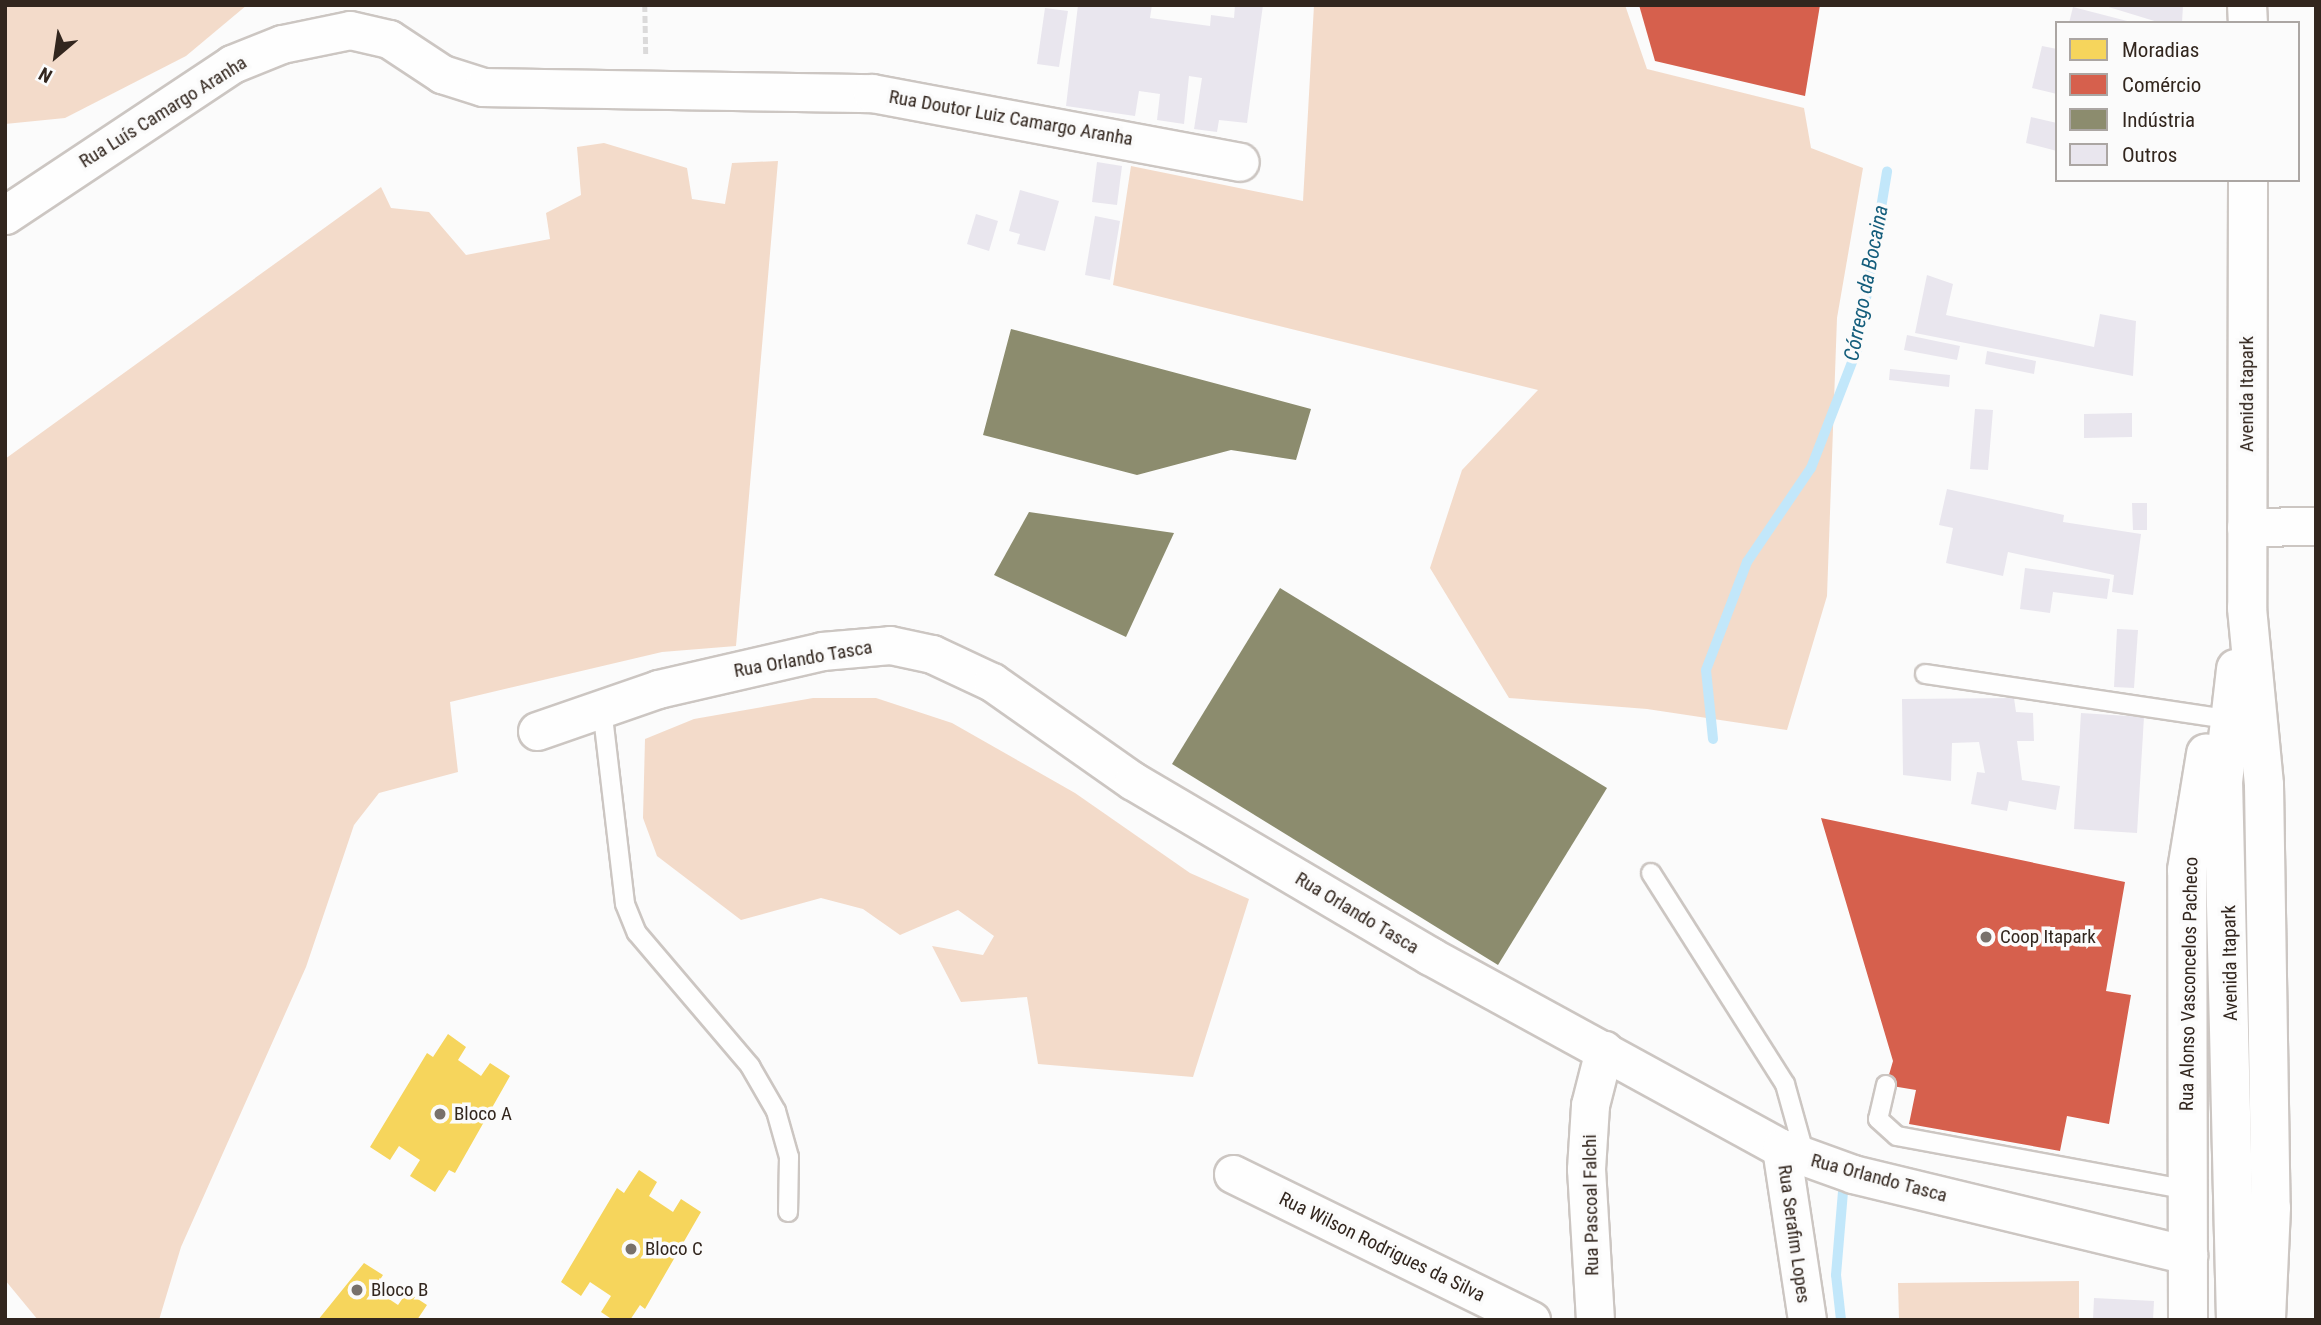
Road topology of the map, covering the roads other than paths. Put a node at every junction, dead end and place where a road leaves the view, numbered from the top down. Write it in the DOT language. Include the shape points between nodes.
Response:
graph roads {
  1 [pos="738,92"];
  2 [pos="1240,162"];
  3 [pos="2248,182"];
  4 [pos="5,215"];
  5 [pos="2316,526"];
  6 [pos="2246,527"];
  7 [pos="2247,608"];
  8 [pos="2238,656"];
  9 [pos="1925,674"];
  10 [pos="602,708"];
  11 [pos="2212,718"];
  12 [pos="537,731"];
  13 [pos="1651,873"];
  14 [pos="2248,925"];
  15 [pos="2186,926"];
  16 [pos="1604,1050"];
  17 [pos="1886,1084"];
  18 [pos="1794,1153"];
  19 [pos="1233,1174"];
  20 [pos="2188,1190"];
  21 [pos="788,1212"];
  22 [pos="2188,1255"];
  23 [pos="1531,1320"];
  24 [pos="1595,1320"];
  25 [pos="1807,1320"];
  26 [pos="2188,1320"];
  27 [pos="2236,1320"];
  28 [pos="2266,1320"];
  1 -- 2 [label="street, Rua Doutor Luiz Camargo Aranha" via="872,93 951,104"];
  1 -- 4 [label="street, Rua Luís Camargo Aranha" via="483,87 442,74 389,39 350,30 320,33 232,64"];
  3 -- 6 [label="main road, Avenida Itapark"];
  5 -- 6 [label="street"];
  6 -- 7 [label="main road, Avenida Itapark"];
  7 -- 8 [label="main road, Avenida Itapark"];
  7 -- 14 [label="main road, Avenida Itapark" via="2264,785"];
  8 -- 11 [label="main road, Rua Alonso Vasconcelos Pacheco"];
  8 -- 14 [label="main road, Avenida Itapark" via="2223,782"];
  9 -- 11 [label="lane"];
  10 -- 12 [label="street, Rua Orlando Tasca"];
  10 -- 16 [label="street, Rua Orlando Tasca" via="658,689 841,648 890,645 932,654 992,682 1133,781 1430,956"];
  10 -- 21 [label="lane" via="625,904 638,933 750,1066 776,1111 789,1157"];
  11 -- 15 [label="main road, Rua Alonso Vasconcelos Pacheco" via="2187,870"];
  13 -- 18 [label="lane" via="1785,1084"];
  14 -- 15 [label="main road"];
  14 -- 27 [label="main road, Avenida Itapark"];
  14 -- 28 [label="main road, Avenida Itapark" via="2271,1208"];
  15 -- 20 [label="main road, Rua Alonso Vasconcelos Pacheco"];
  16 -- 18 [label="street, Rua Orlando Tasca" via="1697,1107"];
  16 -- 24 [label="street, Rua Pascoal Falchi" via="1590,1105 1586,1169"];
  17 -- 20 [label="lane" via="1878,1119 1897,1136"];
  18 -- 22 [label="street, Rua Orlando Tasca"];
  18 -- 25 [label="street, Rua Serafim Lopes"];
  19 -- 23 [label="street, Rua Wilson Rodrigues da Silva"];
  20 -- 22 [label="main road, Rua Alonso Vasconcelos Pacheco"];
  22 -- 26 [label="main road, Rua Alonso Vasconcelos Pacheco"];
}
